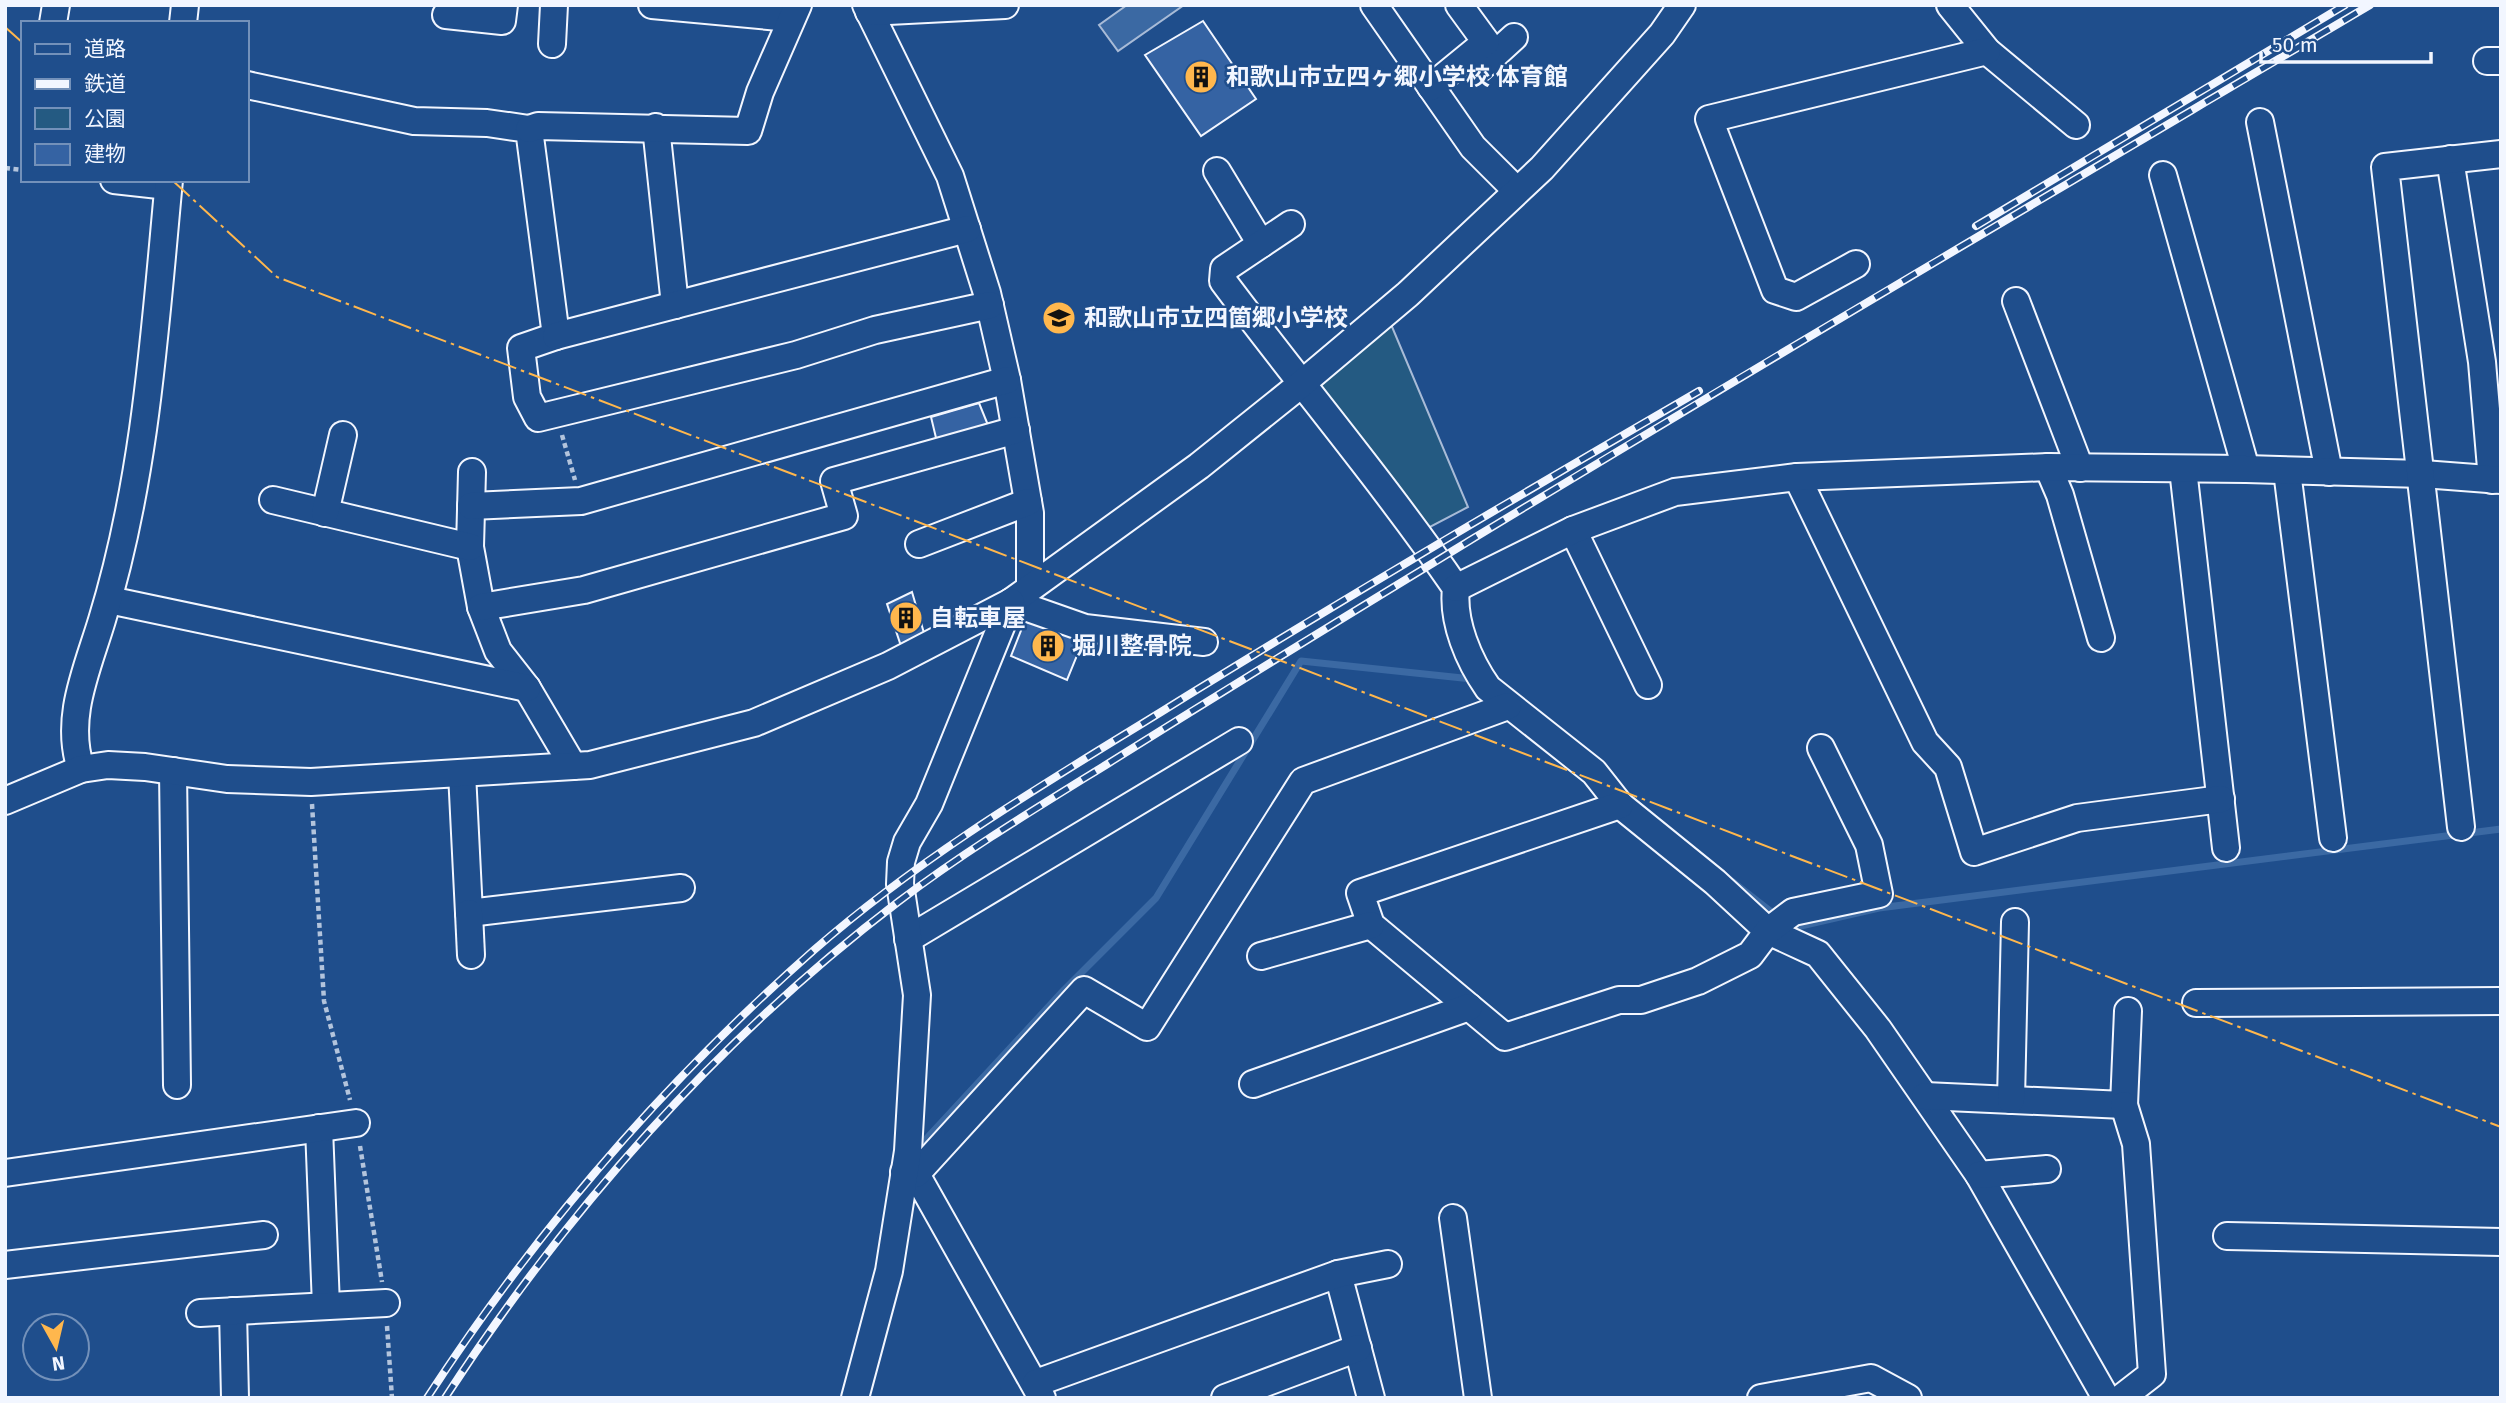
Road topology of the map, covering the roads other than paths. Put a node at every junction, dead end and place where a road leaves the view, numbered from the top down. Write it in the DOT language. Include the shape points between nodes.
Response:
graph roads {
  1 [pos="504,5"];
  2 [pos="554,5"];
  3 [pos="652,5"];
  4 [pos="1005,5"];
  5 [pos="1374,5"];
  6 [pos="1460,5"];
  7 [pos="1682,5"];
  8 [pos="1950,5"];
  9 [pos="867,8"];
  10 [pos="794,12"];
  11 [pos="446,15"];
  12 [pos="1514,37"];
  13 [pos="552,44"];
  14 [pos="1987,51"];
  15 [pos="248,85"];
  16 [pos="1436,94"];
  17 [pos="2260,122"];
  18 [pos="2076,125"];
  19 [pos="656,127"];
  20 [pos="529,129"];
  21 [pos="2501,154"];
  22 [pos="2450,159"];
  23 [pos="1217,171"];
  24 [pos="2163,175"];
  25 [pos="150,182"];
  26 [pos="168,183"];
  27 [pos="1517,191"];
  28 [pos="1291,224"];
  29 [pos="967,229"];
  30 [pos="1261,244"];
  31 [pos="1856,264"];
  32 [pos="2016,301"];
  33 [pos="675,305"];
  34 [pos="990,305"];
  35 [pos="556,336"];
  36 [pos="1007,380"];
  37 [pos="1300,385"];
  38 [pos="1016,430"];
  39 [pos="343,435"];
  40 [pos="2048,467"];
  41 [pos="2080,468"];
  42 [pos="2183,469"];
  43 [pos="2246,469"];
  44 [pos="2287,471"];
  45 [pos="472,472"];
  46 [pos="2329,472"];
  47 [pos="2423,474"];
  48 [pos="1797,478"];
  49 [pos="2496,480"];
  50 [pos="273,500"];
  51 [pos="1028,502"];
  52 [pos="471,506"];
  53 [pos="325,513"];
  54 [pos="1573,530"];
  55 [pos="919,544"];
  56 [pos="470,547"];
  57 [pos="1456,588"];
  58 [pos="1021,594"];
  59 [pos="108,600"];
  60 [pos="481,607"];
  61 [pos="2101,638"];
  62 [pos="1204,642"];
  63 [pos="1648,685"];
  64 [pos="527,688"];
  65 [pos="1508,706"];
  66 [pos="1239,741"];
  67 [pos="1821,748"];
  68 [pos="573,766"];
  69 [pos="81,769"];
  70 [pos="173,771"];
  71 [pos="462,773"];
  72 [pos="2221,799"];
  73 [pos="5,801"];
  74 [pos="1620,805"];
  75 [pos="2461,827"];
  76 [pos="2333,838"];
  77 [pos="2227,848"];
  78 [pos="681,888"];
  79 [pos="469,913"];
  80 [pos="2015,922"];
  81 [pos="1777,924"];
  82 [pos="1371,925"];
  83 [pos="908,939"];
  84 [pos="471,955"];
  85 [pos="1261,956"];
  86 [pos="2501,1001"];
  87 [pos="2196,1003"];
  88 [pos="1469,1007"];
  89 [pos="2128,1011"];
  90 [pos="1252,1084"];
  91 [pos="177,1085"];
  92 [pos="1925,1096"];
  93 [pos="2011,1100"];
  94 [pos="2124,1105"];
  95 [pos="356,1123"];
  96 [pos="319,1128"];
  97 [pos="909,1166"];
  98 [pos="2047,1169"];
  99 [pos="5,1173"];
  100 [pos="1979,1175"];
  101 [pos="1453,1218"];
  102 [pos="264,1235"];
  103 [pos="2227,1236"];
  104 [pos="2501,1242"];
  105 [pos="1388,1264"];
  106 [pos="5,1265"];
  107 [pos="1338,1274"];
  108 [pos="386,1303"];
  109 [pos="326,1306"];
  110 [pos="233,1311"];
  111 [pos="200,1313"];
  112 [pos="1358,1348"];
  113 [pos="1039,1390"];
  114 [pos="235,1398"];
  115 [pos="855,1398"];
  116 [pos="1224,1398"];
  117 [pos="1371,1398"];
  118 [pos="1478,1398"];
  119 [pos="1761,1398"];
  120 [pos="1908,1398"];
  121 [pos="2106,1398"];
  122 [pos="2122,1398"];
  1 -- 11 [label="street" via="502,21"];
  2 -- 13 [label="street"];
  3 -- 10 [label="street"];
  4 -- 9 [label="street"];
  5 -- 16 [label="street"];
  6 -- 16 [label="street" via="1486,42"];
  7 -- 27 [label="street" via="1653,44"];
  8 -- 14 [label="street"];
  9 -- 29 [label="street" via="950,176"];
  10 -- 19 [label="street" via="748,131"];
  12 -- 16 [label="street"];
  14 -- 18 [label="street"];
  14 -- 31 [label="street" via="1709,119 1775,290 1796,298"];
  15 -- 20 [label="street" via="414,121 487,122"];
  16 -- 27 [label="street" via="1473,147"];
  17 -- 46 [label="street"];
  19 -- 20 [label="street"];
  19 -- 33 [label="street"];
  20 -- 35 [label="street"];
  21 -- 22 [label="street"];
  22 -- 47 [label="street" via="2385,167"];
  22 -- 49 [label="street"];
  23 -- 30 [label="street"];
  24 -- 43 [label="street"];
  25 -- 26 [label="street"];
  26 -- 59 [label="street" via="145,436"];
  27 -- 37 [label="street" via="1408,294"];
  28 -- 30 [label="street"];
  29 -- 33 [label="street"];
  29 -- 34 [label="street"];
  30 -- 37 [label="street" via="1224,269 1223,281"];
  32 -- 41 [label="street"];
  33 -- 35 [label="street"];
  34 -- 35 [label="street" via="875,330 796,355 538,418 527,397 521,348"];
  34 -- 36 [label="street"];
  36 -- 38 [label="street"];
  36 -- 52 [label="street" via="581,500"];
  37 -- 57 [label="street" via="1414,526"];
  37 -- 58 [label="street" via="1199,466"];
  38 -- 51 [label="street"];
  38 -- 60 [label="street" via="834,481 844,516 584,590"];
  39 -- 53 [label="street"];
  40 -- 41 [label="street"];
  40 -- 48 [label="street"];
  40 -- 61 [label="street"];
  41 -- 42 [label="street"];
  42 -- 43 [label="street"];
  42 -- 72 [label="street"];
  43 -- 44 [label="street"];
  44 -- 46 [label="street"];
  44 -- 76 [label="street"];
  45 -- 52 [label="street"];
  46 -- 47 [label="street"];
  47 -- 49 [label="street"];
  47 -- 75 [label="street"];
  48 -- 54 [label="street" via="1675,492"];
  48 -- 72 [label="street" via="1925,742 1948,767 1974,852 2077,818"];
  50 -- 53 [label="street"];
  51 -- 55 [label="street"];
  51 -- 58 [label="street"];
  52 -- 56 [label="street"];
  53 -- 56 [label="street"];
  54 -- 57 [label="street"];
  54 -- 63 [label="street"];
  56 -- 60 [label="street"];
  57 -- 65 [label="street" via="1459,626 1483,681"];
  58 -- 62 [label="street" via="1085,628"];
  58 -- 68 [label="street" via="888,666 754,723"];
  58 -- 83 [label="street" via="904,852 900,884"];
  59 -- 64 [label="street"];
  59 -- 69 [label="street" via="74,711 74,749"];
  60 -- 64 [label="street" via="498,651"];
  64 -- 68 [label="street"];
  65 -- 74 [label="street" via="1594,772"];
  65 -- 97 [label="street" via="1303,781 1147,1027 1084,990"];
  66 -- 83 [label="street"];
  67 -- 81 [label="street" via="1869,845 1879,894 1793,912"];
  68 -- 71 [label="street"];
  69 -- 70 [label="street" via="108,765"];
  69 -- 73 [label="street"];
  70 -- 71 [label="street" via="227,779 311,782"];
  70 -- 91 [label="street"];
  71 -- 79 [label="street"];
  72 -- 77 [label="street"];
  74 -- 81 [label="street" via="1715,882"];
  74 -- 82 [label="street" via="1360,893"];
  78 -- 79 [label="street"];
  79 -- 84 [label="street"];
  80 -- 93 [label="street"];
  81 -- 88 [label="street" via="1750,955 1698,981 1641,1000 1619,1000 1505,1037"];
  81 -- 92 [label="street" via="1818,954"];
  82 -- 85 [label="street"];
  82 -- 88 [label="street"];
  83 -- 97 [label="street" via="917,995"];
  86 -- 87 [label="street"];
  88 -- 90 [label="street"];
  89 -- 94 [label="street"];
  92 -- 93 [label="street"];
  92 -- 100 [label="street"];
  93 -- 94 [label="street"];
  94 -- 122 [label="street" via="2136,1144 2152,1374"];
  95 -- 96 [label="street"];
  96 -- 99 [label="street"];
  96 -- 109 [label="street"];
  97 -- 113 [label="street"];
  97 -- 115 [label="street" via="889,1271"];
  98 -- 100 [label="street"];
  100 -- 121 [label="street"];
  101 -- 118 [label="street"];
  102 -- 106 [label="street"];
  103 -- 104 [label="street"];
  105 -- 107 [label="street"];
  107 -- 112 [label="street"];
  107 -- 113 [label="street"];
  108 -- 109 [label="street"];
  109 -- 110 [label="street"];
  110 -- 111 [label="street"];
  110 -- 114 [label="street"];
  112 -- 116 [label="street"];
  112 -- 117 [label="street"];
  119 -- 120 [label="street" via="1871,1378"];
}
